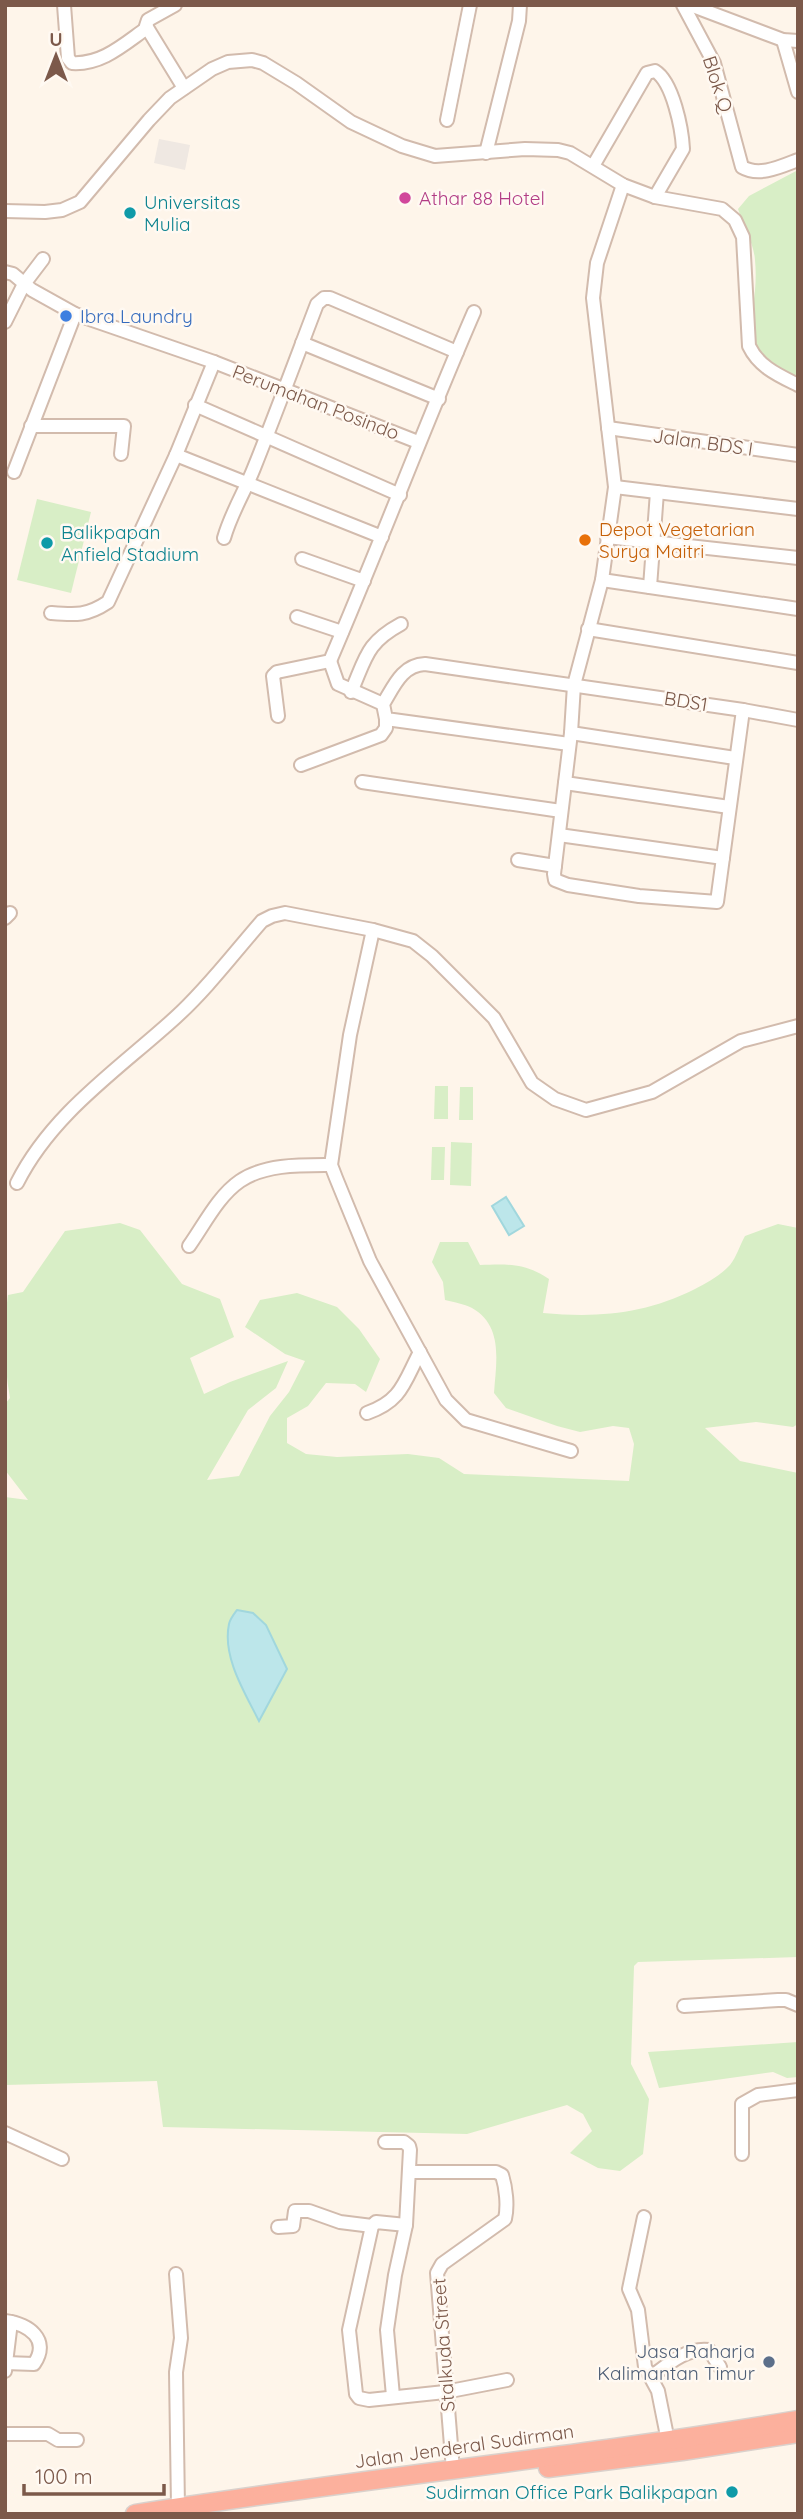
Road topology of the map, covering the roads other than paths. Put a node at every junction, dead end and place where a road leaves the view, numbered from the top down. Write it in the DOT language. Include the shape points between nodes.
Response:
graph roads {
  1 [pos="64,5"];
  2 [pos="175,5"];
  3 [pos="470,5"];
  4 [pos="520,5"];
  5 [pos="683,5"];
  6 [pos="690,5"];
  7 [pos="147,29"];
  8 [pos="783,40"];
  9 [pos="798,41"];
  10 [pos="184,88"];
  11 [pos="798,92"];
  12 [pos="447,120"];
  13 [pos="486,153"];
  14 [pos="798,160"];
  15 [pos="593,166"];
  16 [pos="623,185"];
  17 [pos="655,197"];
  18 [pos="5,211"];
  19 [pos="43,259"];
  20 [pos="5,272"];
  21 [pos="24,284"];
  22 [pos="474,312"];
  23 [pos="75,314"];
  24 [pos="5,322"];
  25 [pos="302,343"];
  26 [pos="457,352"];
  27 [pos="214,362"];
  28 [pos="798,385"];
  29 [pos="284,389"];
  30 [pos="439,398"];
  31 [pos="195,405"];
  32 [pos="31,426"];
  33 [pos="608,428"];
  34 [pos="267,436"];
  35 [pos="418,442"];
  36 [pos="121,454"];
  37 [pos="176,455"];
  38 [pos="798,455"];
  39 [pos="14,472"];
  40 [pos="248,483"];
  41 [pos="615,487"];
  42 [pos="657,492"];
  43 [pos="400,495"];
  44 [pos="798,509"];
  45 [pos="382,537"];
  46 [pos="607,537"];
  47 [pos="224,538"];
  48 [pos="654,542"];
  49 [pos="798,558"];
  50 [pos="302,559"];
  51 [pos="602,580"];
  52 [pos="364,581"];
  53 [pos="650,587"];
  54 [pos="798,609"];
  55 [pos="51,613"];
  56 [pos="298,617"];
  57 [pos="401,624"];
  58 [pos="588,629"];
  59 [pos="342,632"];
  60 [pos="330,660"];
  61 [pos="798,663"];
  62 [pos="574,685"];
  63 [pos="351,692"];
  64 [pos="383,704"];
  65 [pos="743,710"];
  66 [pos="278,716"];
  67 [pos="386,719"];
  68 [pos="798,720"];
  69 [pos="570,739"];
  70 [pos="735,758"];
  71 [pos="302,765"];
  72 [pos="362,782"];
  73 [pos="565,783"];
  74 [pos="729,807"];
  75 [pos="561,811"];
  76 [pos="559,835"];
  77 [pos="723,858"];
  78 [pos="519,860"];
  79 [pos="555,866"];
  80 [pos="373,930"];
  81 [pos="798,1026"];
  82 [pos="331,1165"];
  83 [pos="17,1183"];
  84 [pos="189,1246"];
  85 [pos="420,1352"];
  86 [pos="367,1413"];
  87 [pos="571,1451"];
  88 [pos="798,2005"];
  89 [pos="684,2006"];
  90 [pos="798,2090"];
  91 [pos="5,2133"];
  92 [pos="385,2142"];
  93 [pos="742,2154"];
  94 [pos="62,2159"];
  95 [pos="409,2172"];
  96 [pos="644,2217"];
  97 [pos="407,2225"];
  98 [pos="372,2226"];
  99 [pos="278,2227"];
  100 [pos="176,2274"];
  101 [pos="8,2322"];
  102 [pos="6,2363"];
  103 [pos="720,2367"];
  104 [pos="5,2371"];
  105 [pos="651,2378"];
  106 [pos="507,2380"];
  107 [pos="445,2392"];
  108 [pos="393,2396"];
  109 [pos="798,2420"];
  110 [pos="798,2433"];
  111 [pos="5,2434"];
  112 [pos="78,2440"];
  113 [pos="668,2441"];
  114 [pos="453,2470"];
  115 [pos="178,2507"];
  116 [pos="135,2514"];
  117 [pos="198,2514"];
  1 -- 7 [label="street" via="72,63 104,57"];
  2 -- 7 [label="street" via="148,20"];
  3 -- 12 [label="street"];
  4 -- 13 [label="street"];
  5 -- 14 [label="street, Blok Q" via="714,62 742,167 763,171"];
  6 -- 8 [label="street"];
  7 -- 10 [label="street"];
  8 -- 9 [label="street"];
  8 -- 11 [label="street"];
  10 -- 13 [label="street" via="228,62 252,60 296,83 351,122 402,146 435,156"];
  10 -- 18 [label="street" via="149,120 80,202 62,210"];
  13 -- 15 [label="street" via="558,150"];
  15 -- 16 [label="street"];
  15 -- 17 [label="street" via="647,73 655,71 672,98 683,149"];
  16 -- 17 [label="street"];
  16 -- 33 [label="street" via="597,263 593,298"];
  17 -- 28 [label="street" via="713,206 735,220 745,247 748,346 764,366"];
  19 -- 21 [label="street"];
  20 -- 21 [label="street, Perumahan Posindo"];
  21 -- 23 [label="street, Perumahan Posindo"];
  21 -- 24 [label="street"];
  22 -- 26 [label="street"];
  23 -- 27 [label="street, Perumahan Posindo"];
  23 -- 32 [label="street"];
  25 -- 26 [label="street" via="317,304 330,298"];
  25 -- 29 [label="street"];
  25 -- 30 [label="street"];
  26 -- 30 [label="street"];
  27 -- 29 [label="street, Perumahan Posindo"];
  27 -- 31 [label="street"];
  29 -- 34 [label="street"];
  29 -- 35 [label="street, Perumahan Posindo"];
  30 -- 35 [label="street"];
  31 -- 34 [label="street"];
  31 -- 37 [label="street"];
  32 -- 36 [label="street" via="129,427"];
  32 -- 39 [label="street"];
  33 -- 38 [label="street, Jalan BDS I"];
  33 -- 41 [label="street"];
  34 -- 40 [label="street"];
  34 -- 43 [label="street"];
  35 -- 43 [label="street"];
  37 -- 40 [label="street"];
  37 -- 55 [label="street" via="108,602 93,612"];
  40 -- 45 [label="street"];
  40 -- 47 [label="street"];
  41 -- 42 [label="street"];
  41 -- 46 [label="street"];
  42 -- 44 [label="street"];
  42 -- 48 [label="street"];
  43 -- 45 [label="street"];
  45 -- 52 [label="street"];
  46 -- 48 [label="street"];
  46 -- 51 [label="street"];
  48 -- 49 [label="street"];
  48 -- 53 [label="street"];
  50 -- 52 [label="street"];
  51 -- 53 [label="street"];
  51 -- 58 [label="street"];
  52 -- 59 [label="street"];
  53 -- 54 [label="street"];
  56 -- 59 [label="street"];
  57 -- 63 [label="street" via="372,646"];
  58 -- 61 [label="street"];
  58 -- 62 [label="street"];
  59 -- 60 [label="street"];
  60 -- 63 [label="street" via="338,684"];
  60 -- 66 [label="street" via="273,676"];
  62 -- 64 [label="street, BDS1" via="415,664 405,669"];
  62 -- 65 [label="street, BDS1"];
  62 -- 69 [label="street"];
  63 -- 64 [label="street"];
  64 -- 67 [label="street"];
  65 -- 68 [label="street, BDS1"];
  65 -- 70 [label="street"];
  67 -- 69 [label="street"];
  67 -- 71 [label="street" via="381,735"];
  69 -- 70 [label="street"];
  69 -- 73 [label="street"];
  70 -- 74 [label="street"];
  72 -- 75 [label="street"];
  73 -- 74 [label="street"];
  73 -- 75 [label="street"];
  74 -- 77 [label="street"];
  75 -- 76 [label="street"];
  76 -- 77 [label="street"];
  76 -- 79 [label="street"];
  77 -- 79 [label="street" via="715,902 568,885 555,880"];
  78 -- 79 [label="street"];
  80 -- 81 [label="street" via="413,941 432,956 494,1018 532,1083 555,1099 586,1110 652,1092 741,1041"];
  80 -- 82 [label="street" via="350,1035"];
  80 -- 83 [label="street" via="285,913 262,921 178,1015 63,1117 28,1161"];
  82 -- 84 [label="street" via="295,1165 240,1181"];
  82 -- 85 [label="street" via="370,1261"];
  85 -- 86 [label="street" via="394,1400"];
  85 -- 87 [label="street" via="446,1399 466,1420"];
  88 -- 89 [label="street" via="778,2000"];
  90 -- 93 [label="street" via="758,2095 742,2104"];
  91 -- 94 [label="street"];
  92 -- 95 [label="street" via="409,2146"];
  95 -- 97 [label="street"];
  95 -- 107 [label="street, Stalkuda Street" via="496,2172 503,2178 505,2220 442,2264 437,2278"];
  96 -- 105 [label="street" via="629,2289 638,2310 645,2367"];
  97 -- 98 [label="street" via="376,2222"];
  97 -- 108 [label="street" via="387,2330"];
  98 -- 99 [label="street" via="340,2222 306,2210 295,2211 293,2226"];
  98 -- 108 [label="street" via="349,2330 356,2394 364,2400"];
  100 -- 115 [label="street" via="181,2338 176,2372"];
  101 -- 102 [label="street"];
  101 -- 102 [label="street" via="29,2328 40,2345 34,2364"];
  102 -- 104 [label="street"];
  103 -- 105 [label="street" via="709,2350 697,2350"];
  105 -- 113 [label="street"];
  106 -- 107 [label="street"];
  107 -- 108 [label="street"];
  107 -- 114 [label="street, Stalkuda Street"];
  109 -- 113 [label="highway, Jalan Jenderal Sudirman"];
  110 -- 117 [label="highway, Jalan Jenderal Sudirman"];
  111 -- 112 [label="street" via="48,2434 58,2440"];
  113 -- 114 [label="highway, Jalan Jenderal Sudirman"];
  114 -- 115 [label="highway, Jalan Jenderal Sudirman"];
  115 -- 116 [label="highway, Jalan Jenderal Sudirman"];
}
